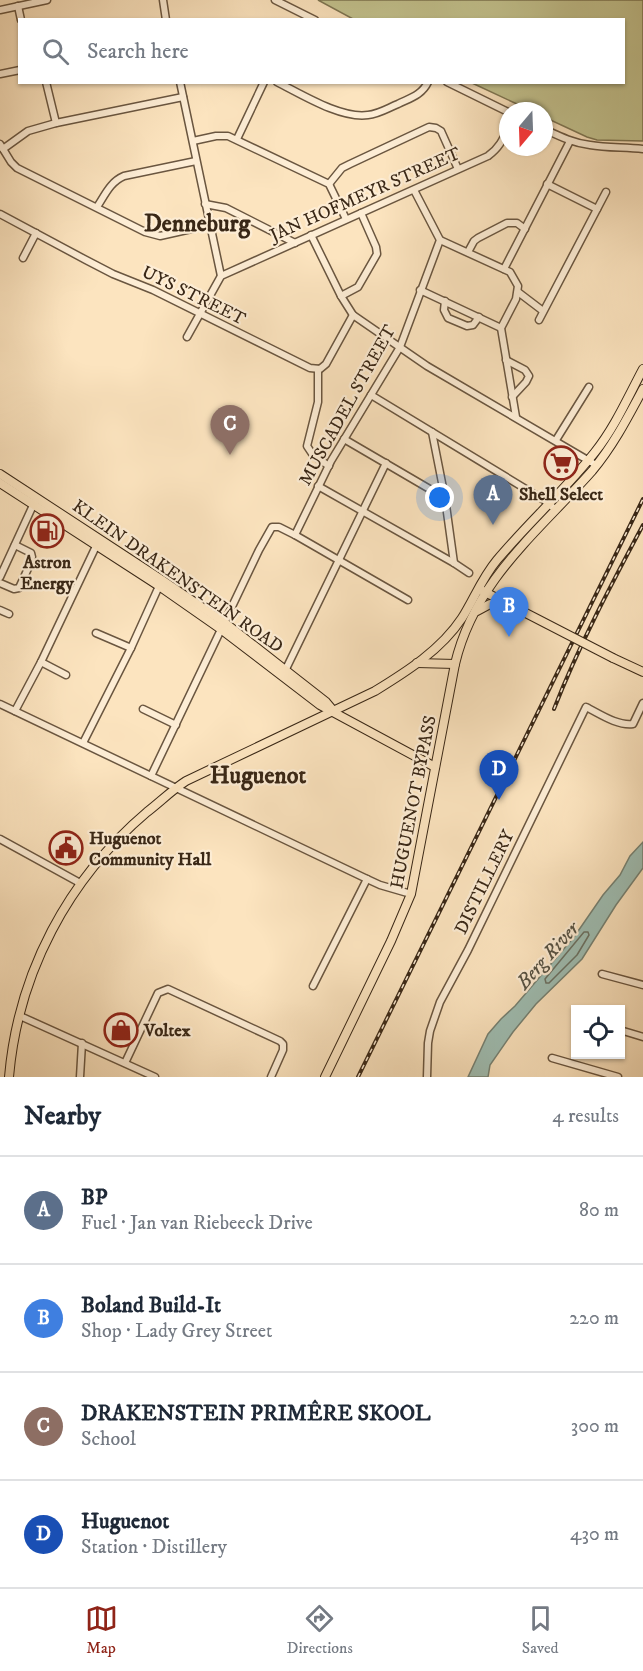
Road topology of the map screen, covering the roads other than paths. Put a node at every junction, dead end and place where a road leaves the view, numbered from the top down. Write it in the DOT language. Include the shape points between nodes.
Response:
graph roads {
  1 [pos="47,0"];
  2 [pos="162,0"];
  3 [pos="275,0"];
  4 [pos="18,6"];
  5 [pos="0,10"];
  6 [pos="299,12"];
  7 [pos="21,18"];
  8 [pos="166,18"];
  9 [pos="297,18"];
  10 [pos="311,18"];
  11 [pos="18,70"];
  12 [pos="0,74"];
  13 [pos="46,84"];
  14 [pos="180,84"];
  15 [pos="263,84"];
  16 [pos="281,84"];
  17 [pos="426,84"];
  18 [pos="451,84"];
  19 [pos="183,97"];
  20 [pos="499,108"];
  21 [pos="56,123"];
  22 [pos="553,133"];
  23 [pos="237,139"];
  24 [pos="193,141"];
  25 [pos="570,141"];
  26 [pos="2,146"];
  27 [pos="499,146"];
  28 [pos="643,149"];
  29 [pos="196,161"];
  30 [pos="458,169"];
  31 [pos="329,184"];
  32 [pos="548,184"];
  33 [pos="414,190"];
  34 [pos="606,192"];
  35 [pos="206,204"];
  36 [pos="97,207"];
  37 [pos="597,209"];
  38 [pos="361,213"];
  39 [pos="0,214"];
  40 [pos="346,219"];
  41 [pos="209,225"];
  42 [pos="525,229"];
  43 [pos="36,233"];
  44 [pos="311,236"];
  45 [pos="440,240"];
  46 [pos="295,243"];
  47 [pos="468,252"];
  48 [pos="23,258"];
  49 [pos="504,269"];
  50 [pos="221,276"];
  51 [pos="420,290"];
  52 [pos="518,292"];
  53 [pos="341,296"];
  54 [pos="445,301"];
  55 [pos="543,311"];
  56 [pos="200,313"];
  57 [pos="353,315"];
  58 [pos="479,317"];
  59 [pos="538,320"];
  60 [pos="501,328"];
  61 [pos="187,338"];
  62 [pos="400,347"];
  63 [pos="506,360"];
  64 [pos="318,369"];
  65 [pos="643,369"];
  66 [pos="589,387"];
  67 [pos="643,389"];
  68 [pos="371,395"];
  69 [pos="512,397"];
  70 [pos="516,417"];
  71 [pos="432,432"];
  72 [pos="344,439"];
  73 [pos="556,440"];
  74 [pos="451,444"];
  75 [pos="437,457"];
  76 [pos="588,460"];
  77 [pos="386,463"];
  78 [pos="596,465"];
  79 [pos="329,466"];
  80 [pos="0,474"];
  81 [pos="0,483"];
  82 [pos="318,486"];
  83 [pos="445,498"];
  84 [pos="35,501"];
  85 [pos="552,506"];
  86 [pos="361,512"];
  87 [pos="295,535"];
  88 [pos="98,542"];
  89 [pos="15,545"];
  90 [pos="338,560"];
  91 [pos="454,563"];
  92 [pos="469,573"];
  93 [pos="0,577"];
  94 [pos="0,583"];
  95 [pos="161,583"];
  96 [pos="478,588"];
  97 [pos="486,593"];
  98 [pos="408,600"];
  99 [pos="506,604"];
  100 [pos="0,610"];
  101 [pos="476,611"];
  102 [pos="9,615"];
  103 [pos="224,627"];
  104 [pos="96,633"];
  105 [pos="131,648"];
  106 [pos="41,662"];
  107 [pos="415,663"];
  108 [pos="455,664"];
  109 [pos="643,672"];
  110 [pos="284,673"];
  111 [pos="66,675"];
  112 [pos="643,702"];
  113 [pos="0,704"];
  114 [pos="143,709"];
  115 [pos="15,711"];
  116 [pos="333,711"];
  117 [pos="176,725"];
  118 [pos="83,743"];
  119 [pos="435,767"];
  120 [pos="151,776"];
  121 [pos="176,788"];
  122 [pos="0,839"];
  123 [pos="367,879"];
  124 [pos="80,883"];
  125 [pos="411,894"];
  126 [pos="602,974"];
  127 [pos="643,985"];
  128 [pos="313,986"];
  129 [pos="20,1016"];
  130 [pos="625,1030"];
  131 [pos="643,1036"];
  132 [pos="82,1043"];
  133 [pos="552,1058"];
  134 [pos="125,1063"];
  135 [pos="9,1077"];
  136 [pos="80,1077"];
  137 [pos="154,1077"];
  138 [pos="271,1077"];
  139 [pos="325,1077"];
  140 [pos="427,1077"];
  141 [pos="618,1077"];
  1 -- 4 [label="street"];
  2 -- 8 [label="street"];
  3 -- 6 [label="street"];
  4 -- 5 [label="street"];
  4 -- 7 [label="street"];
  6 -- 9 [label="street"];
  6 -- 10 [label="street"];
  11 -- 12 [label="street"];
  13 -- 21 [label="street"];
  14 -- 19 [label="street"];
  15 -- 23 [label="street"];
  16 -- 17 [label="street" via="343,114 356,116 399,104 418,94"];
  18 -- 20 [label="street"];
  19 -- 21 [label="street"];
  19 -- 24 [label="street"];
  21 -- 26 [label="street" via="28,131"];
  22 -- 25 [label="street"];
  23 -- 24 [label="street" via="216,136"];
  23 -- 31 [label="street"];
  24 -- 29 [label="street"];
  25 -- 28 [label="street"];
  25 -- 32 [label="street"];
  26 -- 36 [label="street" via="17,168"];
  27 -- 30 [label="street, JAN HOFMEYR STREET" via="488,156"];
  29 -- 35 [label="street"];
  29 -- 36 [label="street" via="117,179"];
  30 -- 31 [label="street" via="441,130 429,127 342,168"];
  30 -- 33 [label="street, JAN HOFMEYR STREET"];
  31 -- 40 [label="street"];
  32 -- 37 [label="street"];
  32 -- 42 [label="street"];
  33 -- 38 [label="street, JAN HOFMEYR STREET"];
  33 -- 45 [label="street"];
  34 -- 37 [label="street"];
  35 -- 41 [label="street"];
  35 -- 46 [label="street" via="226,208"];
  36 -- 41 [label="street" via="153,235"];
  37 -- 55 [label="street"];
  38 -- 40 [label="street, JAN HOFMEYR STREET"];
  38 -- 53 [label="street" via="376,254 358,287"];
  39 -- 43 [label="street, UYS STREET"];
  40 -- 44 [label="street, JAN HOFMEYR STREET"];
  41 -- 50 [label="street"];
  42 -- 47 [label="street" via="517,223 507,223 478,237"];
  42 -- 49 [label="street"];
  43 -- 48 [label="street"];
  43 -- 56 [label="street, UYS STREET"];
  44 -- 46 [label="street, JAN HOFMEYR STREET"];
  44 -- 53 [label="street"];
  45 -- 47 [label="street"];
  45 -- 51 [label="street, MUSCADEL STREET"];
  46 -- 50 [label="street, JAN HOFMEYR STREET"];
  47 -- 49 [label="street"];
  49 -- 52 [label="street" via="510,272"];
  50 -- 56 [label="street"];
  51 -- 54 [label="street"];
  51 -- 62 [label="street, MUSCADEL STREET"];
  52 -- 55 [label="street"];
  52 -- 60 [label="street"];
  53 -- 57 [label="street"];
  54 -- 58 [label="street"];
  54 -- 58 [label="street" via="448,318 467,326"];
  55 -- 59 [label="street"];
  56 -- 61 [label="street"];
  56 -- 64 [label="street, UYS STREET"];
  57 -- 62 [label="street"];
  57 -- 64 [label="street" via="326,364"];
  58 -- 60 [label="street"];
  60 -- 63 [label="street"];
  62 -- 68 [label="street, MUSCADEL STREET"];
  62 -- 70 [label="street"];
  63 -- 69 [label="street"];
  63 -- 69 [label="street" via="529,376"];
  64 -- 79 [label="street" via="316,410 307,446"];
  65 -- 76 [label="main road" via="608,435"];
  66 -- 73 [label="street"];
  67 -- 78 [label="main road"];
  68 -- 71 [label="street"];
  68 -- 72 [label="street, MUSCADEL STREET"];
  69 -- 70 [label="street"];
  70 -- 73 [label="street"];
  71 -- 74 [label="street"];
  71 -- 75 [label="street"];
  72 -- 77 [label="street"];
  72 -- 79 [label="street, MUSCADEL STREET"];
  73 -- 76 [label="street"];
  74 -- 75 [label="street" via="442,448"];
  74 -- 85 [label="street"];
  75 -- 83 [label="street"];
  76 -- 78 [label="street"];
  76 -- 85 [label="main road"];
  77 -- 83 [label="street"];
  77 -- 86 [label="street"];
  78 -- 85 [label="main road"];
  79 -- 82 [label="street, MUSCADEL STREET"];
  80 -- 84 [label="main road, KLEIN DRAKENSTEIN ROAD"];
  81 -- 84 [label="main road, KLEIN DRAKENSTEIN ROAD"];
  82 -- 86 [label="street"];
  82 -- 87 [label="street, MUSCADEL STREET"];
  83 -- 91 [label="street"];
  84 -- 88 [label="main road, KLEIN DRAKENSTEIN ROAD"];
  84 -- 89 [label="street"];
  85 -- 96 [label="main road" via="498,558"];
  85 -- 97 [label="main road, HUGUENOT BYPASS"];
  86 -- 90 [label="street"];
  86 -- 91 [label="street"];
  87 -- 90 [label="street"];
  87 -- 103 [label="street" via="275,526 270,529"];
  88 -- 95 [label="main road, KLEIN DRAKENSTEIN ROAD"];
  88 -- 106 [label="street"];
  89 -- 93 [label="street"];
  89 -- 94 [label="street" via="31,552 31,562 19,588"];
  90 -- 98 [label="street"];
  90 -- 110 [label="street"];
  91 -- 92 [label="street"];
  95 -- 103 [label="main road, KLEIN DRAKENSTEIN ROAD"];
  95 -- 105 [label="street"];
  96 -- 97 [label="main road"];
  96 -- 107 [label="main road" via="452,631"];
  97 -- 99 [label="main road"];
  97 -- 101 [label="main road, HUGUENOT BYPASS"];
  99 -- 101 [label="main road" via="490,604"];
  99 -- 109 [label="main road, bridge"];
  100 -- 102 [label="street"];
  101 -- 108 [label="main road, HUGUENOT BYPASS" via="462,638"];
  103 -- 110 [label="main road, KLEIN DRAKENSTEIN ROAD"];
  103 -- 117 [label="street"];
  104 -- 105 [label="street"];
  105 -- 118 [label="street"];
  106 -- 111 [label="street"];
  106 -- 115 [label="street"];
  107 -- 108 [label="main road"];
  107 -- 116 [label="main road" via="375,691"];
  108 -- 119 [label="main road, HUGUENOT BYPASS"];
  110 -- 116 [label="main road, KLEIN DRAKENSTEIN ROAD"];
  112 -- 140 [label="street, DISTILLERY" via="633,724 621,723 586,707 440,1002 429,1037"];
  113 -- 115 [label="street"];
  114 -- 117 [label="street"];
  115 -- 118 [label="street"];
  116 -- 119 [label="main road, KLEIN DRAKENSTEIN ROAD"];
  116 -- 121 [label="main road"];
  117 -- 120 [label="street"];
  118 -- 120 [label="street"];
  119 -- 125 [label="main road, HUGUENOT BYPASS"];
  120 -- 121 [label="street"];
  121 -- 123 [label="street"];
  121 -- 124 [label="main road" via="113,843"];
  122 -- 124 [label="street"];
  123 -- 125 [label="street"];
  123 -- 128 [label="street"];
  124 -- 129 [label="main road" via="38,959"];
  125 -- 139 [label="main road, HUGUENOT BYPASS"];
  126 -- 127 [label="street"];
  129 -- 132 [label="street"];
  129 -- 135 [label="main road"];
  130 -- 131 [label="street"];
  132 -- 134 [label="street"];
  132 -- 136 [label="street"];
  133 -- 141 [label="street"];
  134 -- 137 [label="street"];
  134 -- 138 [label="street" via="158,993 168,990 280,1041 283,1050"];
}
